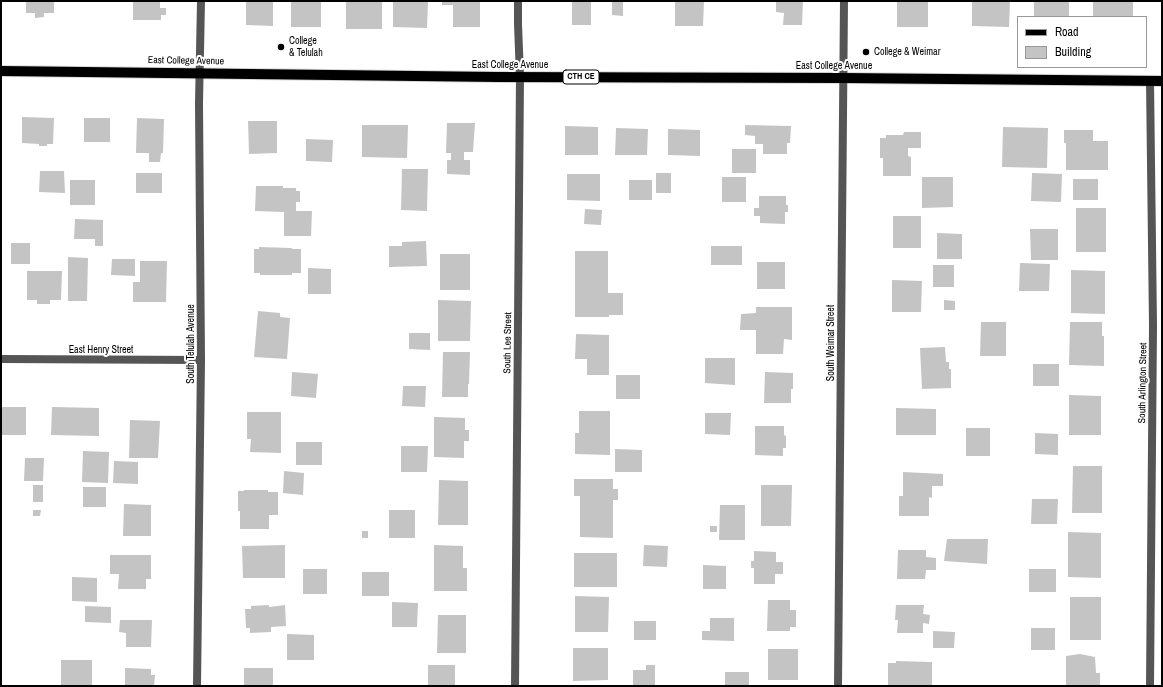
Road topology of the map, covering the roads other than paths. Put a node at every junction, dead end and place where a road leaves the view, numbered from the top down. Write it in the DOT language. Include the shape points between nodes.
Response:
graph roads {
  1 [pos="201,1"];
  2 [pos="518,1"];
  3 [pos="844,1"];
  4 [pos="1,71"];
  5 [pos="200,73"];
  6 [pos="520,77"];
  7 [pos="843,78"];
  8 [pos="1150,81"];
  9 [pos="1162,81"];
  10 [pos="1,359"];
  11 [pos="201,360"];
  12 [pos="197,686"];
  13 [pos="515,686"];
  14 [pos="838,686"];
  15 [pos="1150,686"];
  1 -- 5 [label="street, South Telulah Avenue"];
  2 -- 6 [label="street, South Lee Street"];
  3 -- 7 [label="street, South Weimar Street"];
  4 -- 5 [label="main road, East College Avenue / CTH CE"];
  5 -- 6 [label="main road, East College Avenue / CTH CE"];
  5 -- 11 [label="street, South Telulah Avenue"];
  6 -- 7 [label="main road, East College Avenue / CTH CE"];
  6 -- 13 [label="street, South Lee Street"];
  7 -- 8 [label="main road, East College Avenue / CTH CE"];
  7 -- 14 [label="street, South Weimar Street"];
  8 -- 9 [label="main road, East College Avenue / CTH CE"];
  8 -- 15 [label="street, South Arlington Street" via="1153,326"];
  10 -- 11 [label="street, East Henry Street"];
  11 -- 12 [label="street, South Telulah Avenue"];
}
